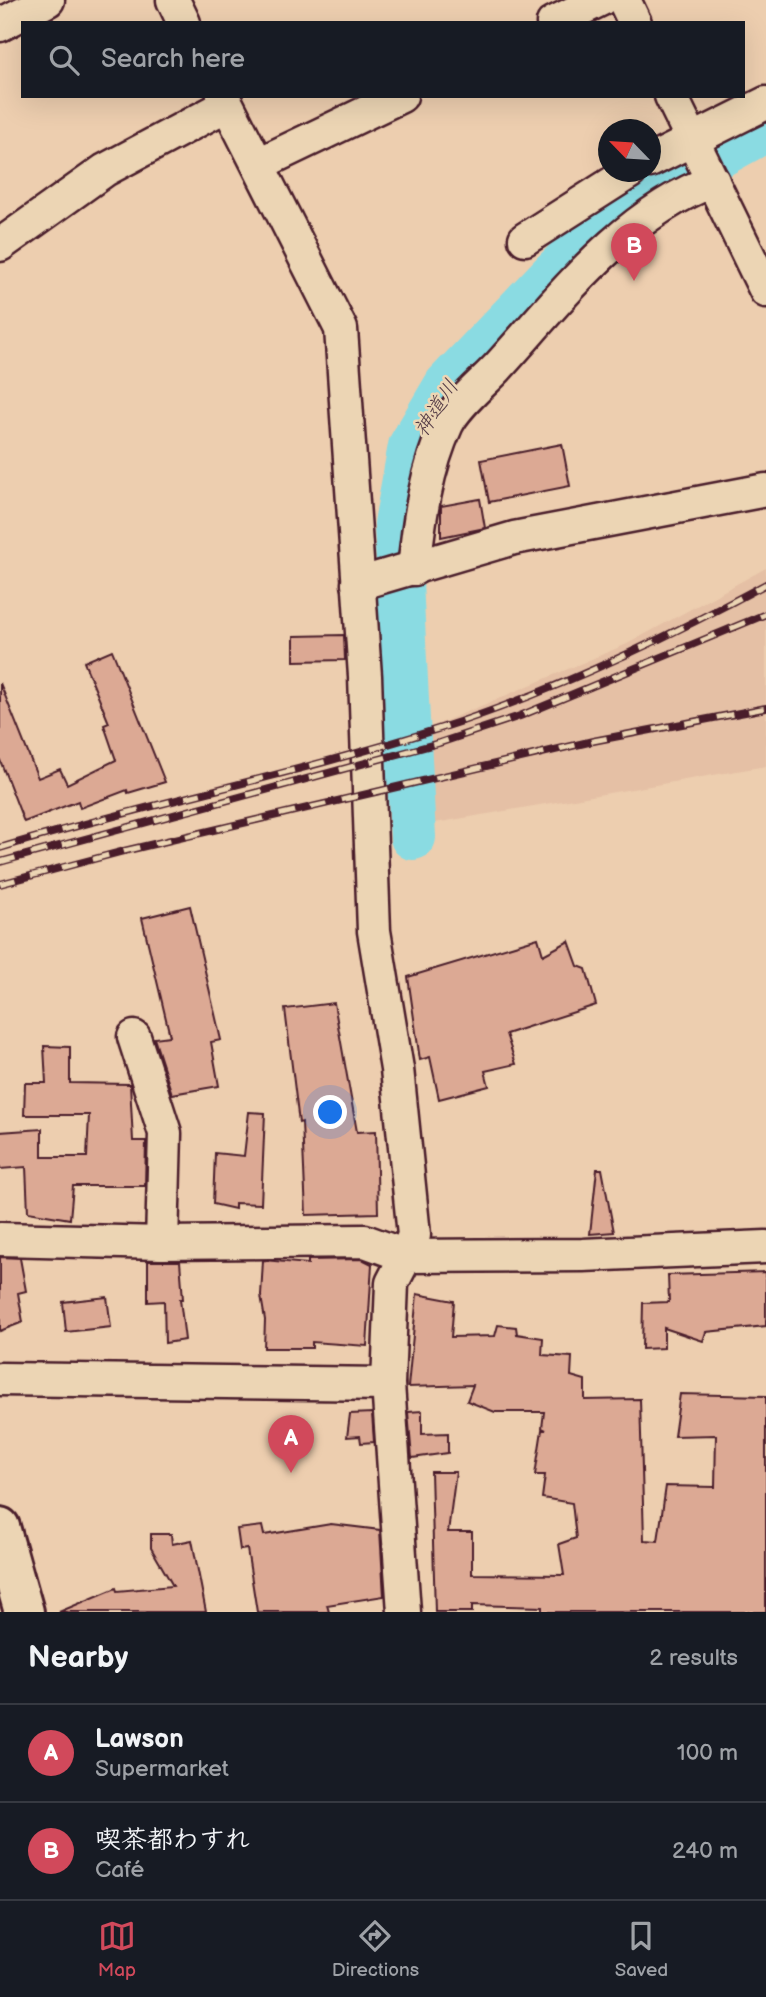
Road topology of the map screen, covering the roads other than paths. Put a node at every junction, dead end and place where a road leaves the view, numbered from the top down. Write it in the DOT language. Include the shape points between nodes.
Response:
graph roads {
  1 [pos="48,0"];
  2 [pos="173,0"];
  3 [pos="600,0"];
  4 [pos="624,0"];
  5 [pos="183,21"];
  6 [pos="557,21"];
  7 [pos="634,21"];
  8 [pos="0,24"];
  9 [pos="397,98"];
  10 [pos="672,98"];
  11 [pos="225,101"];
  12 [pos="766,103"];
  13 [pos="703,160"];
  14 [pos="661,161"];
  15 [pos="259,164"];
  16 [pos="614,182"];
  17 [pos="524,239"];
  18 [pos="0,245"];
  19 [pos="766,291"];
  20 [pos="753,493"];
  21 [pos="414,569"];
  22 [pos="358,584"];
  23 [pos="134,1037"];
  24 [pos="0,1239"];
  25 [pos="162,1243"];
  26 [pos="766,1247"];
  27 [pos="406,1255"];
  28 [pos="0,1378"];
  29 [pos="388,1384"];
  30 [pos="0,1527"];
  31 [pos="24,1612"];
  32 [pos="404,1612"];
  1 -- 8 [label="street"];
  2 -- 5 [label="street"];
  3 -- 6 [label="street"];
  4 -- 7 [label="street"];
  9 -- 15 [label="street"];
  10 -- 13 [label="street"];
  11 -- 15 [label="street"];
  11 -- 18 [label="street" via="105,170"];
  12 -- 13 [label="street"];
  13 -- 14 [label="street"];
  13 -- 19 [label="street"];
  13 -- 21 [label="street" via="691,189 627,231 448,422 420,509"];
  15 -- 22 [label="street" via="341,328"];
  16 -- 17 [label="street"];
  20 -- 21 [label="street" via="514,538"];
  21 -- 22 [label="street"];
  22 -- 27 [label="street" via="374,931 397,1069 414,1235"];
  23 -- 25 [label="street" via="164,1133"];
  24 -- 25 [label="street"];
  25 -- 27 [label="street" via="365,1241"];
  26 -- 27 [label="street" via="583,1255"];
  27 -- 29 [label="street" via="392,1283"];
  28 -- 29 [label="street"];
  29 -- 32 [label="street"];
  30 -- 31 [label="main road"];
}
